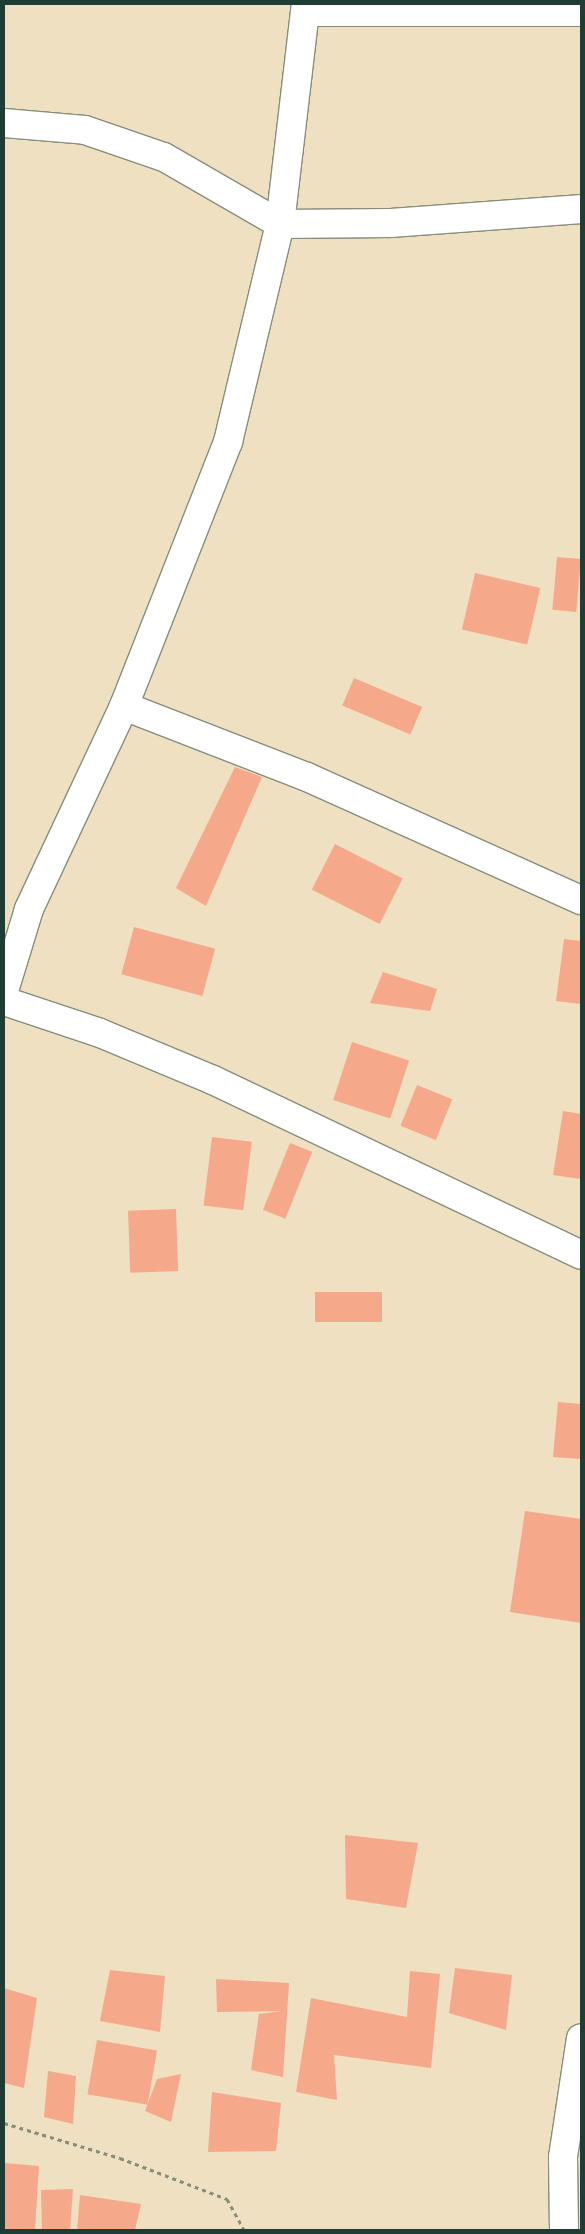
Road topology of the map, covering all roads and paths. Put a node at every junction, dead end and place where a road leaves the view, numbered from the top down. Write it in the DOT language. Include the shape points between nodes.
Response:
graph roads {
  1 [pos="306,8"];
  2 [pos="581,12"];
  3 [pos="4,123"];
  4 [pos="581,209"];
  5 [pos="280,224"];
  6 [pos="124,706"];
  7 [pos="581,900"];
  8 [pos="4,991"];
  9 [pos="4,1001"];
  10 [pos="581,1255"];
  11 [pos="581,2042"];
  12 [pos="4,2122"];
  13 [pos="244,2230"];
  14 [pos="564,2230"];
  1 -- 2 [label="street"];
  1 -- 5 [label="street"];
  3 -- 5 [label="street" via="85,130 164,157"];
  4 -- 5 [label="street" via="391,223"];
  5 -- 6 [label="street" via="228,442"];
  6 -- 7 [label="street" via="306,777"];
  6 -- 8 [label="street" via="29,909"];
  9 -- 10 [label="street" via="100,1033 213,1080"];
  11 -- 14 [label="street" via="563,2157"];
  12 -- 13 [label="path" via="120,2158 227,2199"];
}
